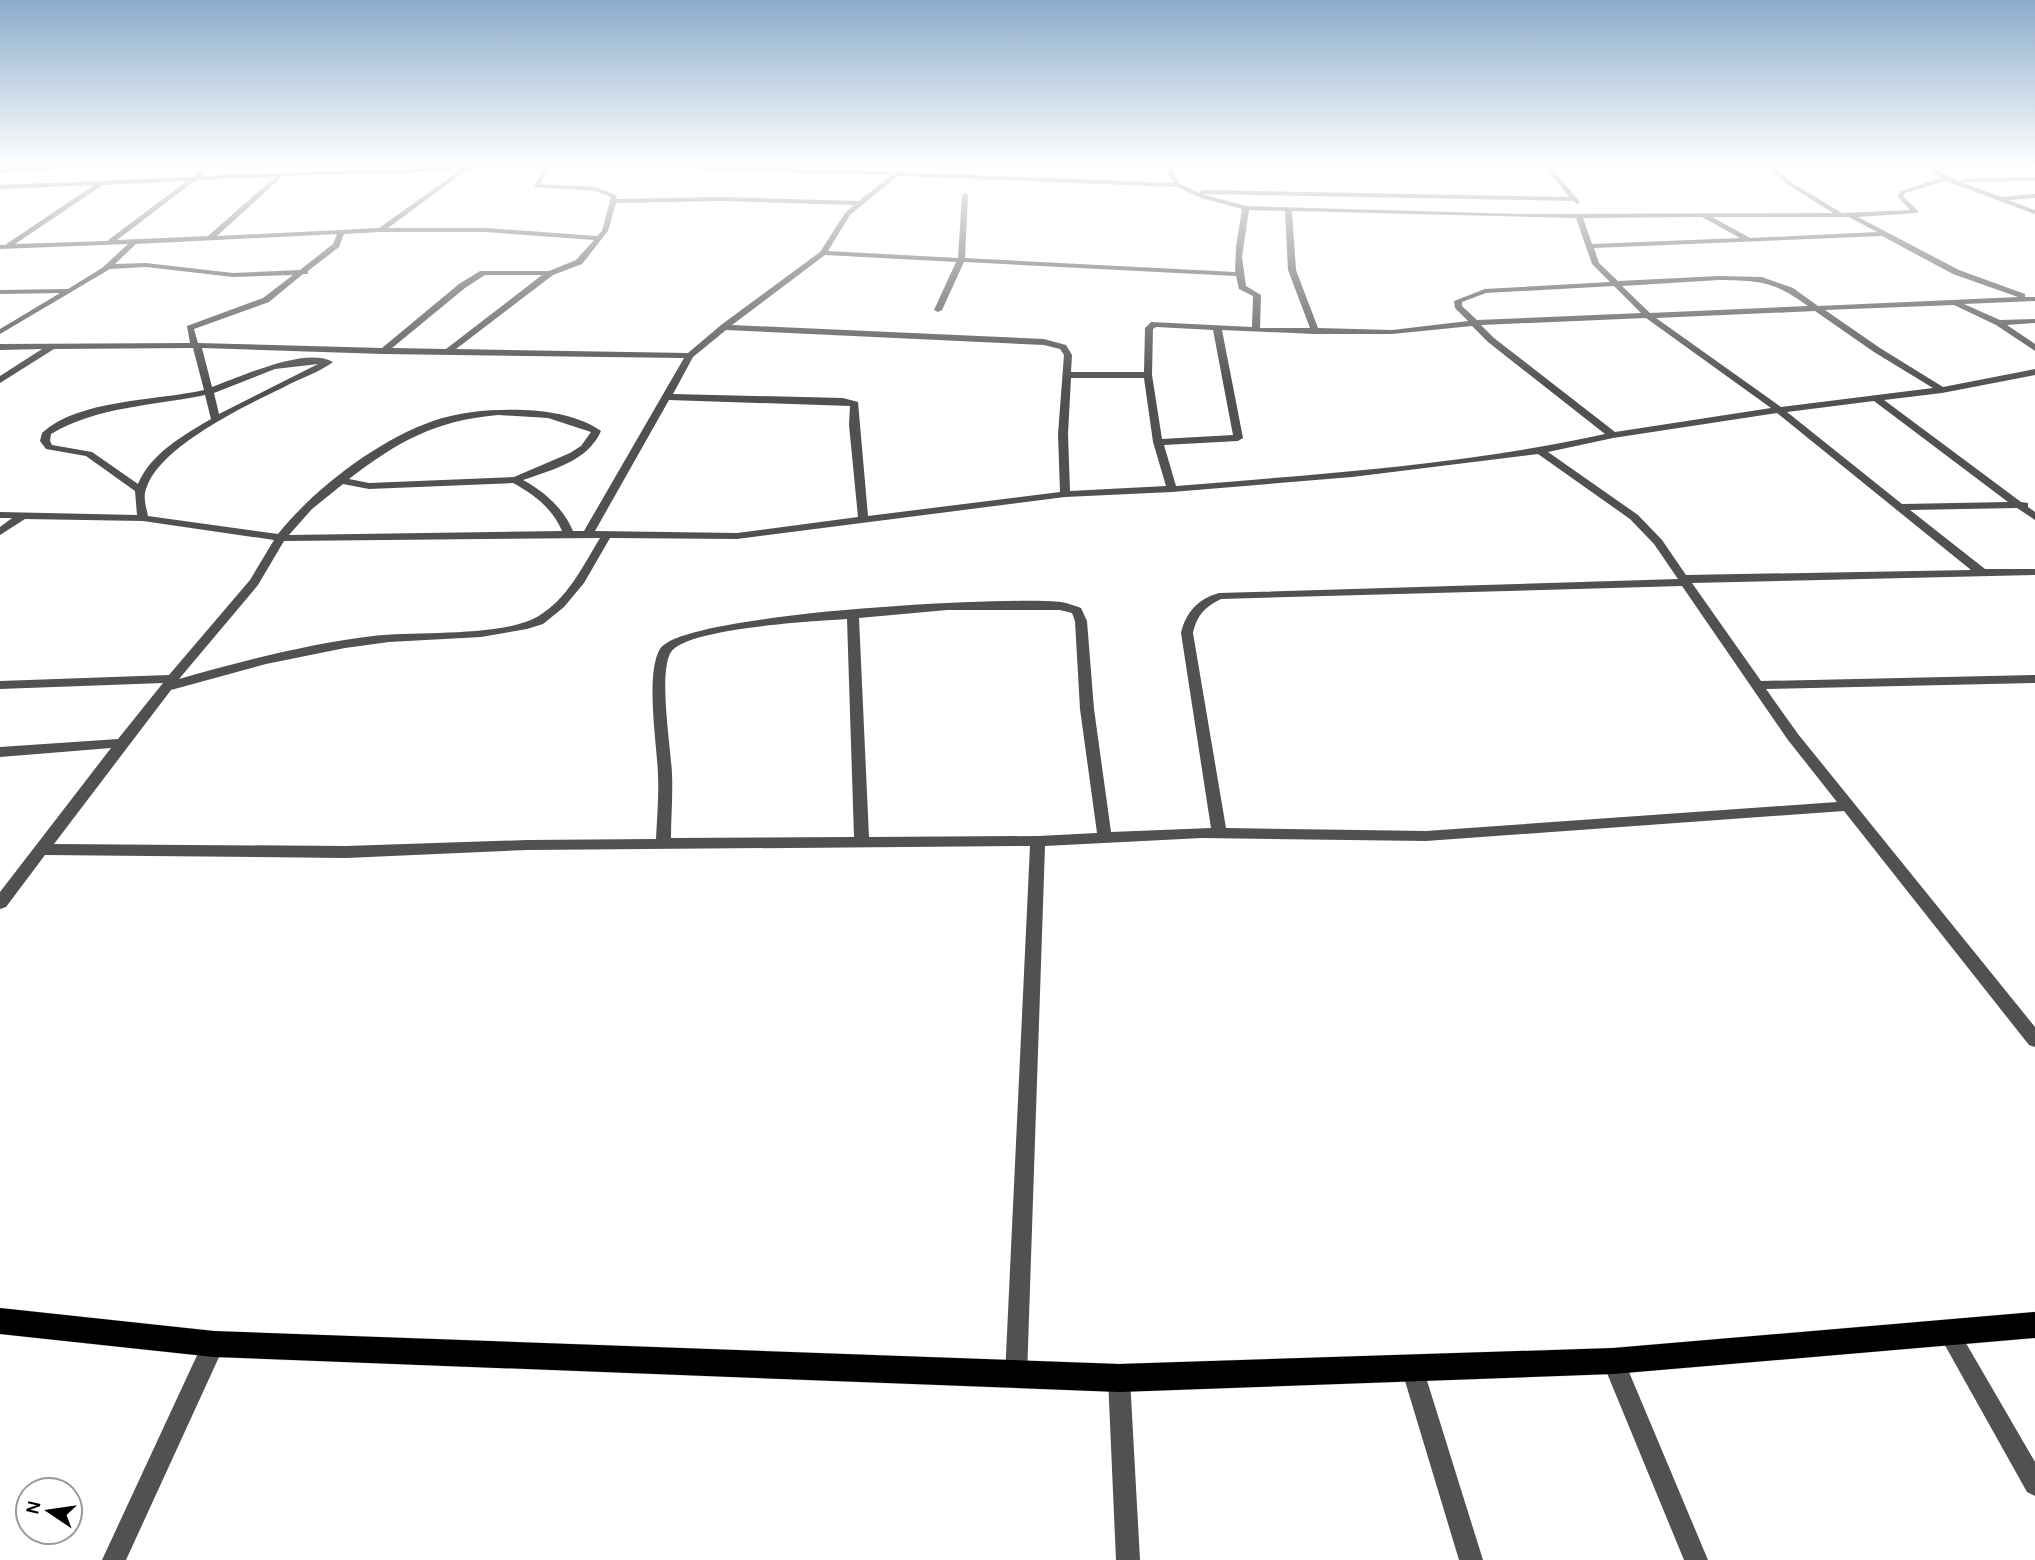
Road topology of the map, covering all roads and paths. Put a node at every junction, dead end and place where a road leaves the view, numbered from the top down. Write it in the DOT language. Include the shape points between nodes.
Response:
graph roads {
  1 [pos="113,240"];
  2 [pos="190,240"];
  3 [pos="338,240"];
  4 [pos="598,240"];
  5 [pos="831,240"];
  6 [pos="962,240"];
  7 [pos="1239,240"];
  8 [pos="1290,240"];
  9 [pos="1588,240"];
  10 [pos="1749,240"];
  11 [pos="1753,240"];
  12 [pos="1895,240"];
  13 [pos="134,242"];
  14 [pos="109,243"];
  15 [pos="1590,246"];
  16 [pos="3,247"];
  17 [pos="823,253"];
  18 [pos="961,260"];
  19 [pos="108,267"];
  20 [pos="305,272"];
  21 [pos="550,273"];
  22 [pos="1238,274"];
  23 [pos="1615,283"];
  24 [pos="70,290"];
  25 [pos="0,292"];
  26 [pos="2034,300"];
  27 [pos="1956,303"];
  28 [pos="1818,309"];
  29 [pos="938,310"];
  30 [pos="1648,316"];
  31 [pos="2035,321"];
  32 [pos="1473,323"];
  33 [pos="1999,323"];
  34 [pos="723,327"];
  35 [pos="1217,328"];
  36 [pos="1256,330"];
  37 [pos="0,332"];
  38 [pos="1315,332"];
  39 [pos="195,345"];
  40 [pos="0,347"];
  41 [pos="51,347"];
  42 [pos="2035,348"];
  43 [pos="383,351"];
  44 [pos="356,352"];
  45 [pos="447,352"];
  46 [pos="690,356"];
  47 [pos="328,362"];
  48 [pos="2035,373"];
  49 [pos="1065,375"];
  50 [pos="1148,375"];
  51 [pos="0,380"];
  52 [pos="1942,390"];
  53 [pos="207,392"];
  54 [pos="667,397"];
  55 [pos="1876,398"];
  56 [pos="1779,410"];
  57 [pos="215,418"];
  58 [pos="1613,435"];
  59 [pos="1158,442"];
  60 [pos="1540,451"];
  61 [pos="340,480"];
  62 [pos="515,480"];
  63 [pos="140,489"];
  64 [pos="1172,489"];
  65 [pos="1065,494"];
  66 [pos="2020,505"];
  67 [pos="2035,505"];
  68 [pos="1900,506"];
  69 [pos="0,515"];
  70 [pos="22,516"];
  71 [pos="2035,517"];
  72 [pos="143,518"];
  73 [pos="863,518"];
  74 [pos="0,532"];
  75 [pos="569,534"];
  76 [pos="588,534"];
  77 [pos="607,534"];
  78 [pos="281,538"];
  79 [pos="2035,572"];
  80 [pos="1982,573"];
  81 [pos="1686,580"];
  82 [pos="853,615"];
  83 [pos="2035,678"];
  84 [pos="167,684"];
  85 [pos="0,685"];
  86 [pos="1756,685"];
  87 [pos="122,743"];
  88 [pos="0,752"];
  89 [pos="1848,806"];
  90 [pos="1219,833"];
  91 [pos="1105,839"];
  92 [pos="1038,841"];
  93 [pos="862,844"];
  94 [pos="663,845"];
  95 [pos="42,849"];
  96 [pos="0,903"];
  97 [pos="2035,1040"];
  98 [pos="0,1321"];
  99 [pos="2035,1325"];
  100 [pos="1949,1333"];
  101 [pos="215,1344"];
  102 [pos="1613,1361"];
  103 [pos="1413,1371"];
  104 [pos="1016,1376"];
  105 [pos="1119,1378"];
  106 [pos="2035,1484"];
  107 [pos="114,1560"];
  108 [pos="1128,1560"];
  109 [pos="1471,1560"];
  110 [pos="1696,1560"];
  1 -- 14 [label="street"];
  2 -- 13 [label="street"];
  3 -- 20 [label="street"];
  4 -- 21 [label="street" via="579,262"];
  5 -- 17 [label="street"];
  6 -- 18 [label="street"];
  7 -- 22 [label="street"];
  8 -- 38 [label="street" via="1292,270"];
  9 -- 15 [label="street"];
  10 -- 11 [label="street"];
  10 -- 15 [label="street"];
  12 -- 26 [label="street" via="1968,277"];
  13 -- 14 [label="street"];
  13 -- 19 [label="street"];
  14 -- 16 [label="street"];
  15 -- 23 [label="street" via="1596,264"];
  17 -- 18 [label="street"];
  17 -- 34 [label="street"];
  18 -- 22 [label="street"];
  18 -- 29 [label="street"];
  19 -- 20 [label="street" via="146,265 233,275"];
  19 -- 24 [label="street"];
  20 -- 39 [label="street" via="266,300 190,328"];
  21 -- 43 [label="street" via="483,273"];
  21 -- 45 [label="street"];
  22 -- 36 [label="street" via="1242,287 1257,295"];
  23 -- 28 [label="street" via="1762,279 1790,290"];
  23 -- 30 [label="street"];
  23 -- 32 [label="street" via="1472,293 1458,301 1458,306"];
  24 -- 25 [label="street"];
  24 -- 37 [label="street"];
  26 -- 27 [label="street"];
  27 -- 28 [label="street"];
  27 -- 33 [label="street"];
  28 -- 30 [label="street"];
  28 -- 52 [label="street"];
  30 -- 32 [label="street"];
  30 -- 56 [label="street"];
  31 -- 33 [label="street"];
  32 -- 38 [label="street" via="1392,332"];
  32 -- 58 [label="street"];
  33 -- 42 [label="street"];
  34 -- 46 [label="street"];
  34 -- 49 [label="street" via="1057,344 1068,355"];
  35 -- 36 [label="street"];
  35 -- 50 [label="street" via="1150,326"];
  35 -- 59 [label="street" via="1238,438"];
  36 -- 38 [label="street"];
  39 -- 41 [label="street"];
  39 -- 44 [label="street"];
  39 -- 53 [label="street"];
  40 -- 41 [label="street"];
  41 -- 51 [label="street"];
  43 -- 44 [label="street"];
  43 -- 45 [label="street"];
  44 -- 47 [label="street"];
  45 -- 46 [label="street"];
  46 -- 54 [label="street"];
  47 -- 53 [label="street" via="290,363 257,371"];
  47 -- 57 [label="street"];
  48 -- 52 [label="street"];
  49 -- 50 [label="street"];
  49 -- 65 [label="street"];
  50 -- 59 [label="street"];
  52 -- 55 [label="street"];
  53 -- 57 [label="street"];
  53 -- 63 [label="street" via="101,412 47,433 50,447 89,454"];
  54 -- 73 [label="street" via="855,404"];
  54 -- 76 [label="street"];
  55 -- 56 [label="street"];
  55 -- 66 [label="street"];
  56 -- 58 [label="street"];
  56 -- 68 [label="street"];
  57 -- 63 [label="street" via="158,461"];
  58 -- 60 [label="street"];
  59 -- 64 [label="street"];
  60 -- 64 [label="street" via="1352,474"];
  60 -- 81 [label="street" via="1634,517"];
  61 -- 62 [label="street" via="369,486"];
  61 -- 62 [label="street" via="411,434 461,417 546,414 596,431 584,450"];
  61 -- 78 [label="street"];
  62 -- 75 [label="street" via="534,489 562,515"];
  63 -- 72 [label="street"];
  64 -- 65 [label="street"];
  65 -- 73 [label="street"];
  66 -- 67 [label="street"];
  66 -- 68 [label="street"];
  66 -- 71 [label="street"];
  68 -- 80 [label="street"];
  69 -- 70 [label="street"];
  70 -- 72 [label="street"];
  70 -- 74 [label="street"];
  72 -- 78 [label="street"];
  73 -- 77 [label="street" via="737,536"];
  75 -- 76 [label="street"];
  75 -- 78 [label="street"];
  76 -- 77 [label="street"];
  77 -- 84 [label="street" via="556,609 522,627 372,640 260,660"];
  78 -- 84 [label="street" via="251,585"];
  79 -- 80 [label="street"];
  80 -- 81 [label="street"];
  81 -- 86 [label="street"];
  81 -- 90 [label="street" via="1219,596 1202,603 1186,633"];
  82 -- 91 [label="street" via="947,606 1061,606 1077,611"];
  82 -- 93 [label="street"];
  82 -- 94 [label="street" via="694,633 667,646 661,659 660,689"];
  83 -- 86 [label="street"];
  84 -- 85 [label="street"];
  84 -- 87 [label="street"];
  86 -- 89 [label="street"];
  87 -- 88 [label="street"];
  87 -- 95 [label="street"];
  89 -- 90 [label="street" via="1426,836"];
  89 -- 97 [label="street"];
  90 -- 91 [label="street"];
  91 -- 92 [label="street"];
  92 -- 93 [label="street"];
  92 -- 104 [label="street"];
  93 -- 94 [label="street"];
  94 -- 95 [label="street" via="346,852"];
  95 -- 96 [label="street"];
  98 -- 101 [label="main road"];
  99 -- 100 [label="main road"];
  100 -- 102 [label="main road"];
  100 -- 106 [label="street"];
  101 -- 104 [label="main road"];
  101 -- 107 [label="street"];
  102 -- 103 [label="main road"];
  102 -- 110 [label="street"];
  103 -- 105 [label="main road"];
  103 -- 109 [label="street"];
  104 -- 105 [label="main road"];
  105 -- 108 [label="street"];
}
